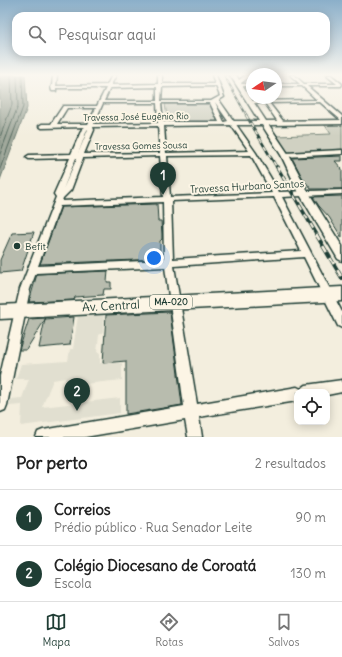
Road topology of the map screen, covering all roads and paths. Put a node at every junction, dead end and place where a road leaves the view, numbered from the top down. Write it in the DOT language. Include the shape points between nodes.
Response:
graph roads {
  1 [pos="105,95"];
  2 [pos="159,95"];
  3 [pos="221,95"];
  4 [pos="314,95"];
  5 [pos="319,100"];
  6 [pos="214,101"];
  7 [pos="282,101"];
  8 [pos="282,101"];
  9 [pos="159,102"];
  10 [pos="253,104"];
  11 [pos="267,104"];
  12 [pos="101,105"];
  13 [pos="342,120"];
  14 [pos="280,121"];
  15 [pos="262,122"];
  16 [pos="231,123"];
  17 [pos="222,124"];
  18 [pos="161,125"];
  19 [pos="42,126"];
  20 [pos="52,126"];
  21 [pos="90,126"];
  22 [pos="342,152"];
  23 [pos="253,153"];
  24 [pos="163,155"];
  25 [pos="285,155"];
  26 [pos="76,156"];
  27 [pos="29,157"];
  28 [pos="342,192"];
  29 [pos="304,193"];
  30 [pos="277,195"];
  31 [pos="59,200"];
  32 [pos="167,200"];
  33 [pos="340,251"];
  34 [pos="307,254"];
  35 [pos="169,263"];
  36 [pos="32,270"];
  37 [pos="335,294"];
  38 [pos="175,302"];
  39 [pos="19,311"];
  40 [pos="0,312"];
  41 [pos="342,323"];
  42 [pos="342,386"];
  43 [pos="324,389"];
  44 [pos="294,395"];
  45 [pos="0,405"];
  46 [pos="192,412"];
  47 [pos="43,437"];
  48 [pos="195,437"];
  1 -- 12 [label="street"];
  2 -- 9 [label="street"];
  3 -- 6 [label="street"];
  4 -- 5 [label="street"];
  5 -- 7 [label="street"];
  5 -- 8 [label="street"];
  5 -- 13 [label="street"];
  6 -- 9 [label="street"];
  6 -- 16 [label="street"];
  6 -- 17 [label="street"];
  9 -- 12 [label="street"];
  9 -- 18 [label="street"];
  10 -- 15 [label="street"];
  11 -- 14 [label="street"];
  12 -- 20 [label="street" via="63,108"];
  12 -- 21 [label="street"];
  13 -- 14 [label="street"];
  13 -- 15 [label="street"];
  14 -- 15 [label="street"];
  15 -- 16 [label="street"];
  15 -- 25 [label="street"];
  16 -- 17 [label="street, Travessa José Eugênio Rio"];
  16 -- 23 [label="street"];
  17 -- 18 [label="street, Travessa José Eugênio Rio"];
  18 -- 21 [label="street, Travessa José Eugênio Rio"];
  18 -- 24 [label="street"];
  19 -- 20 [label="street, Travessa José Eugênio Rio"];
  20 -- 21 [label="street, Travessa José Eugênio Rio"];
  21 -- 26 [label="street" via="91,130"];
  22 -- 25 [label="street"];
  23 -- 24 [label="street, Travessa Gomes Sousa"];
  23 -- 30 [label="street"];
  24 -- 26 [label="street, Travessa Gomes Sousa"];
  24 -- 32 [label="street"];
  25 -- 29 [label="street"];
  26 -- 27 [label="street, Travessa Gomes Sousa"];
  26 -- 31 [label="street" via="66,190"];
  28 -- 29 [label="street, Travessa Hurbano Santos"];
  29 -- 30 [label="street, Travessa Hurbano Santos"];
  29 -- 33 [label="street"];
  30 -- 32 [label="street, Travessa Hurbano Santos"];
  30 -- 34 [label="street"];
  31 -- 32 [label="street, Travessa Hurbano Santos"];
  31 -- 36 [label="street"];
  32 -- 35 [label="street"];
  34 -- 35 [label="street"];
  34 -- 37 [label="street"];
  35 -- 36 [label="street"];
  35 -- 38 [label="street"];
  36 -- 39 [label="street"];
  37 -- 38 [label="main road, Av. Central / MA-020"];
  37 -- 41 [label="street"];
  38 -- 39 [label="main road, Av. Central / MA-020"];
  38 -- 46 [label="street"];
  39 -- 40 [label="main road, Av. Central / MA-020"];
  39 -- 45 [label="street"];
  42 -- 43 [label="street"];
  44 -- 46 [label="street"];
  46 -- 47 [label="street"];
  46 -- 48 [label="street"];
}
